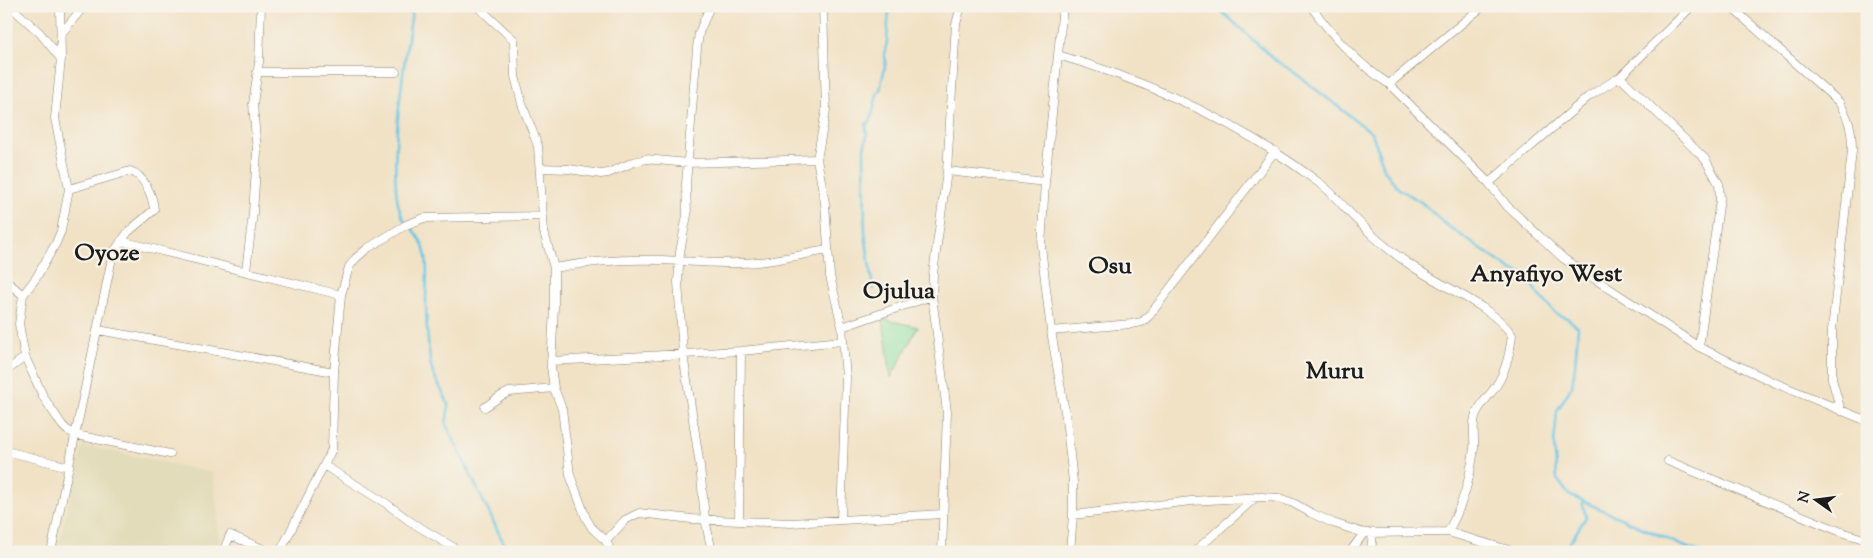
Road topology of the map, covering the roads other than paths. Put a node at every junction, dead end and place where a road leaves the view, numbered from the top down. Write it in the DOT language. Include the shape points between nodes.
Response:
graph roads {
  1 [pos="10,6"];
  2 [pos="60,6"];
  3 [pos="84,6"];
  4 [pos="262,6"];
  5 [pos="710,6"];
  6 [pos="823,6"];
  7 [pos="961,6"];
  8 [pos="1063,6"];
  9 [pos="1311,6"];
  10 [pos="1483,6"];
  11 [pos="1692,6"];
  12 [pos="1730,6"];
  13 [pos="478,7"];
  14 [pos="61,34"];
  15 [pos="1058,55"];
  16 [pos="61,59"];
  17 [pos="258,72"];
  18 [pos="396,72"];
  19 [pos="1620,77"];
  20 [pos="1389,84"];
  21 [pos="1275,151"];
  22 [pos="817,159"];
  23 [pos="688,163"];
  24 [pos="540,168"];
  25 [pos="947,171"];
  26 [pos="1045,182"];
  27 [pos="1488,184"];
  28 [pos="69,189"];
  29 [pos="542,216"];
  30 [pos="121,241"];
  31 [pos="828,250"];
  32 [pos="679,260"];
  33 [pos="554,268"];
  34 [pos="246,271"];
  35 [pos="6,281"];
  36 [pos="24,295"];
  37 [pos="341,295"];
  38 [pos="932,296"];
  39 [pos="842,327"];
  40 [pos="98,330"];
  41 [pos="1051,331"];
  42 [pos="842,341"];
  43 [pos="1699,347"];
  44 [pos="741,352"];
  45 [pos="682,354"];
  46 [pos="24,357"];
  47 [pos="551,361"];
  48 [pos="6,371"];
  49 [pos="334,372"];
  50 [pos="554,388"];
  51 [pos="485,407"];
  52 [pos="1841,412"];
  53 [pos="1867,421"];
  54 [pos="76,435"];
  55 [pos="6,451"];
  56 [pos="170,454"];
  57 [pos="1668,461"];
  58 [pos="325,466"];
  59 [pos="70,467"];
  60 [pos="1256,497"];
  61 [pos="943,514"];
  62 [pos="1073,515"];
  63 [pos="705,519"];
  64 [pos="841,520"];
  65 [pos="739,521"];
  66 [pos="1373,532"];
  67 [pos="1448,532"];
  68 [pos="1364,533"];
  69 [pos="1867,540"];
  70 [pos="606,542"];
  71 [pos="6,550"];
  72 [pos="1512,551"];
  73 [pos="14,552"];
  74 [pos="51,552"];
  75 [pos="223,552"];
  76 [pos="270,552"];
  77 [pos="280,552"];
  78 [pos="461,552"];
  79 [pos="611,552"];
  80 [pos="712,552"];
  81 [pos="942,552"];
  82 [pos="1070,552"];
  83 [pos="1194,552"];
  84 [pos="1350,552"];
  85 [pos="1371,552"];
  1 -- 16 [label="street" via="40,33"];
  2 -- 14 [label="street"];
  3 -- 14 [label="street"];
  4 -- 17 [label="street"];
  5 -- 23 [label="street" via="699,33"];
  6 -- 22 [label="street" via="826,110"];
  7 -- 25 [label="street" via="956,24"];
  8 -- 15 [label="street"];
  9 -- 20 [label="street" via="1340,43"];
  10 -- 20 [label="street"];
  11 -- 19 [label="street"];
  12 -- 52 [label="street" via="1839,102 1852,131 1832,330 1832,379"];
  13 -- 24 [label="street" via="514,40 515,76 538,146"];
  14 -- 16 [label="street"];
  15 -- 21 [label="street" via="1123,75 1224,121"];
  15 -- 26 [label="street"];
  16 -- 28 [label="street" via="55,118"];
  17 -- 18 [label="street"];
  17 -- 34 [label="street" via="253,104 257,152"];
  19 -- 27 [label="street" via="1588,97"];
  19 -- 43 [label="street" via="1704,159 1719,184 1720,199"];
  20 -- 27 [label="street"];
  21 -- 41 [label="street" via="1142,322"];
  21 -- 67 [label="street" via="1324,187 1399,257 1479,306 1507,327 1512,335 1502,376 1478,410 1467,489"];
  22 -- 23 [label="street"];
  22 -- 31 [label="street" via="825,204"];
  23 -- 24 [label="street" via="646,159 601,174"];
  23 -- 32 [label="street" via="687,215"];
  24 -- 29 [label="street"];
  25 -- 26 [label="street"];
  25 -- 38 [label="street"];
  26 -- 41 [label="street" via="1041,246"];
  27 -- 43 [label="street" via="1564,259"];
  28 -- 30 [label="street" via="126,172 138,175 154,210"];
  28 -- 36 [label="street" via="56,243"];
  29 -- 33 [label="street"];
  29 -- 37 [label="street" via="424,218 415,221 356,258 349,267"];
  30 -- 34 [label="street"];
  30 -- 40 [label="street" via="109,264"];
  31 -- 32 [label="street" via="756,262"];
  31 -- 39 [label="street" via="830,276"];
  32 -- 33 [label="street" via="622,260"];
  32 -- 45 [label="street"];
  33 -- 47 [label="street"];
  34 -- 37 [label="street"];
  35 -- 36 [label="street"];
  36 -- 46 [label="street" via="19,324"];
  37 -- 49 [label="street"];
  38 -- 39 [label="street"];
  38 -- 61 [label="street" via="946,397"];
  39 -- 42 [label="street"];
  40 -- 49 [label="street"];
  40 -- 54 [label="street"];
  41 -- 62 [label="street" via="1066,418"];
  42 -- 44 [label="street"];
  42 -- 64 [label="street" via="846,378"];
  43 -- 52 [label="street"];
  44 -- 45 [label="street"];
  44 -- 65 [label="street"];
  45 -- 47 [label="street"];
  45 -- 63 [label="street"];
  46 -- 48 [label="street"];
  46 -- 54 [label="street" via="44,398 62,425"];
  47 -- 50 [label="street"];
  49 -- 58 [label="street" via="334,441"];
  50 -- 51 [label="street" via="504,394"];
  50 -- 70 [label="street" via="562,409 570,475 586,518"];
  52 -- 53 [label="street"];
  54 -- 56 [label="street"];
  54 -- 59 [label="street"];
  55 -- 59 [label="street"];
  57 -- 69 [label="street"];
  58 -- 77 [label="street"];
  58 -- 78 [label="street"];
  59 -- 74 [label="street"];
  60 -- 62 [label="street"];
  60 -- 68 [label="street" via="1279,498 1333,523"];
  60 -- 83 [label="street"];
  61 -- 64 [label="street"];
  61 -- 81 [label="street"];
  62 -- 82 [label="street"];
  63 -- 65 [label="street"];
  63 -- 70 [label="street" via="639,513 625,520"];
  63 -- 80 [label="street"];
  64 -- 65 [label="street" via="791,523"];
  66 -- 67 [label="street"];
  66 -- 68 [label="street"];
  66 -- 85 [label="street"];
  67 -- 72 [label="street"];
  68 -- 84 [label="street"];
  70 -- 79 [label="street"];
  71 -- 73 [label="street"];
  75 -- 76 [label="street" via="230,535"];
}
